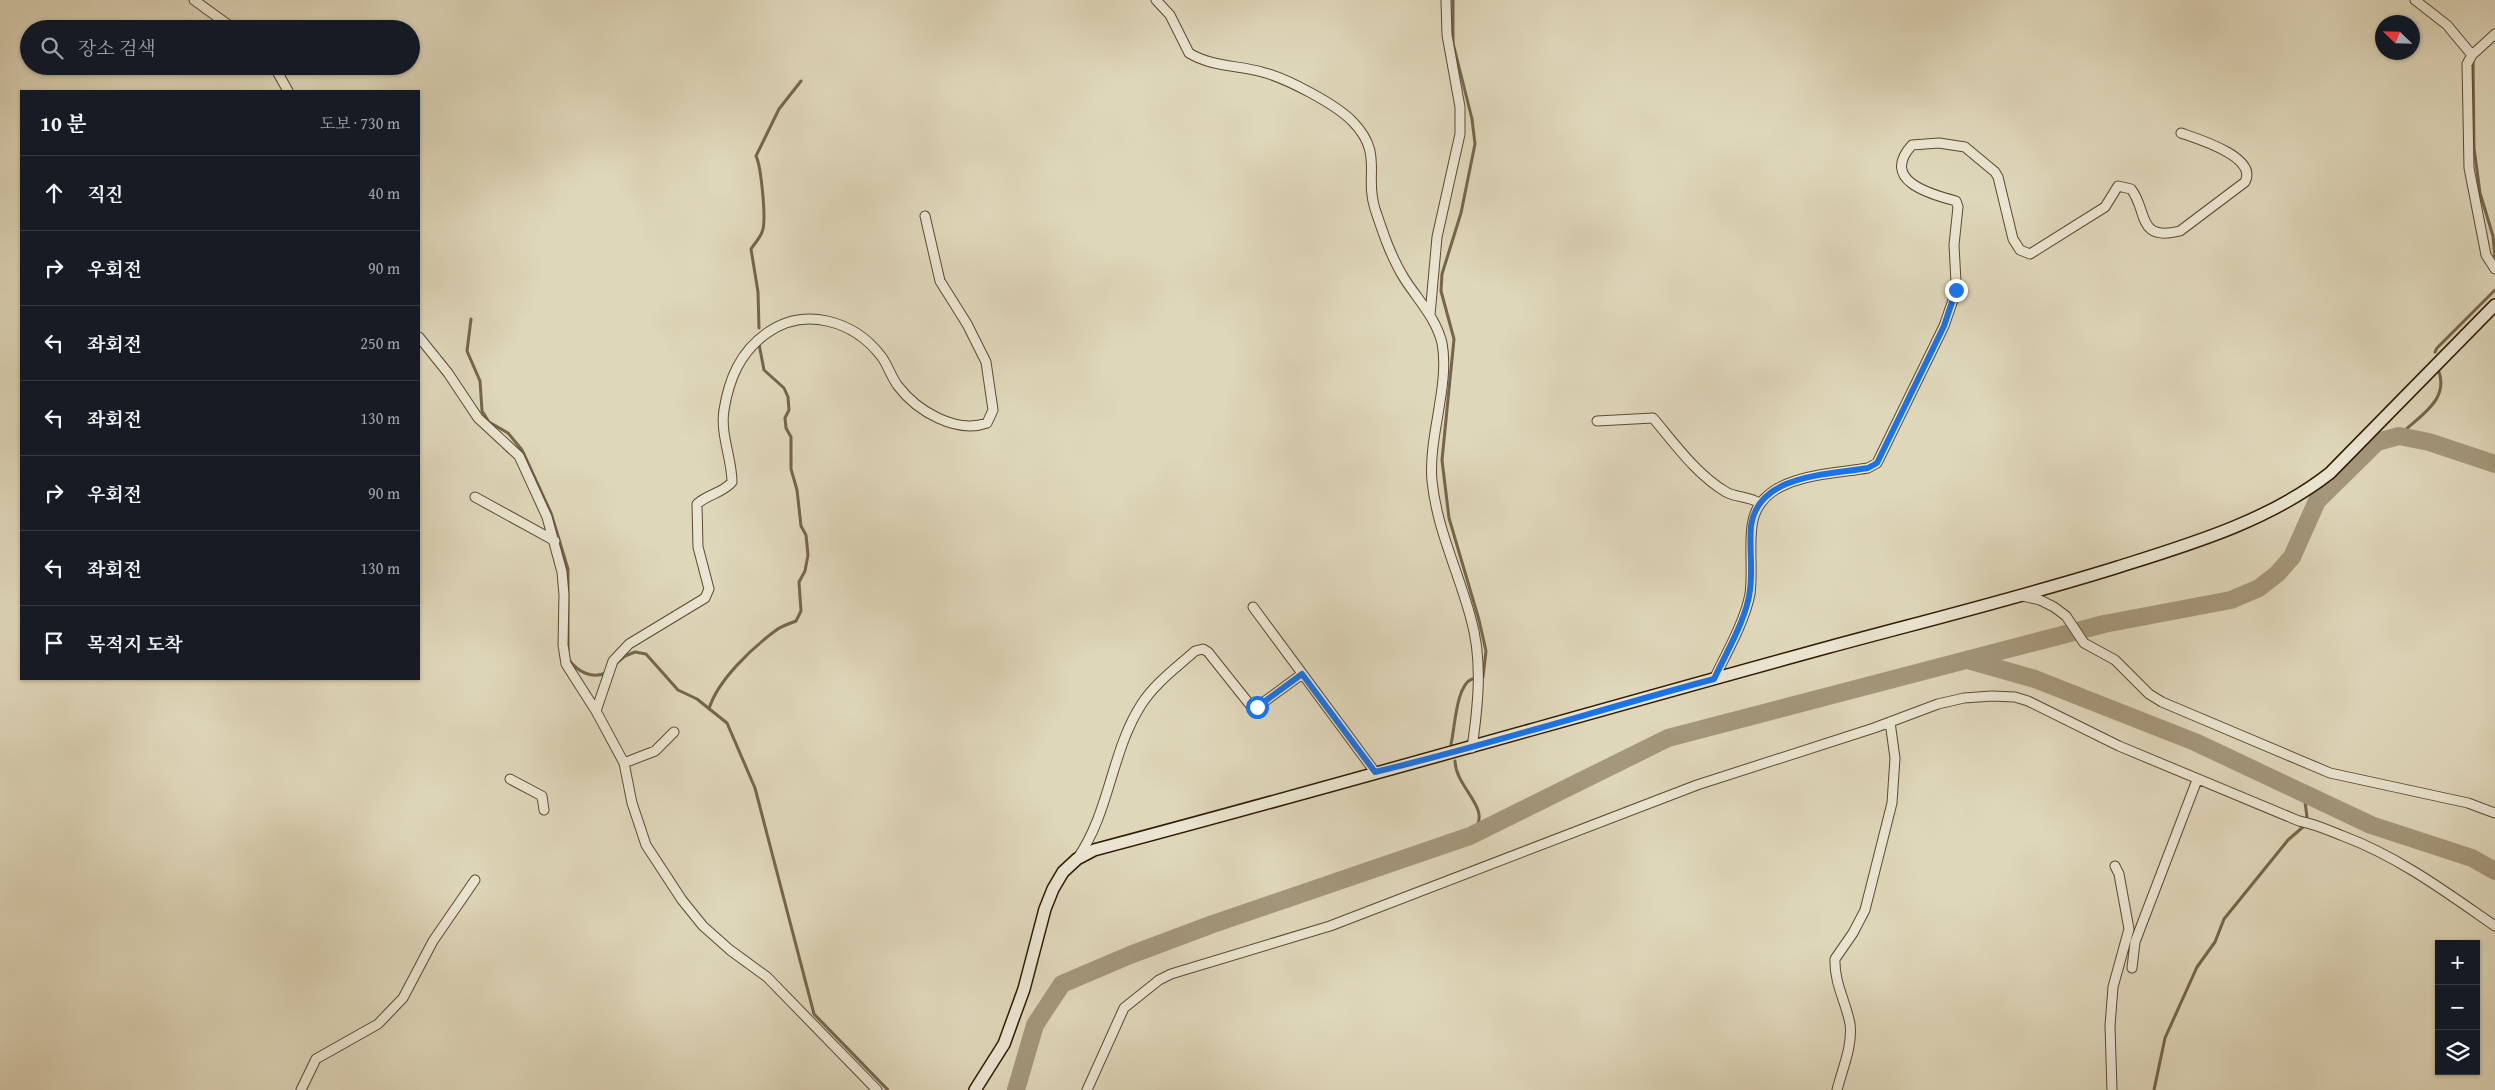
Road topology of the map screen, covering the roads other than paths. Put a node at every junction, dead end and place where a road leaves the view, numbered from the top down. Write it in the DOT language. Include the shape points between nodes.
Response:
graph roads {
  1 [pos="194,0"];
  2 [pos="1156,0"];
  3 [pos="1446,0"];
  4 [pos="2415,0"];
  5 [pos="222,20"];
  6 [pos="2495,34"];
  7 [pos="2472,55"];
  8 [pos="279,75"];
  9 [pos="287,90"];
  10 [pos="2181,133"];
  11 [pos="925,216"];
  12 [pos="2495,269"];
  13 [pos="2495,305"];
  14 [pos="1430,315"];
  15 [pos="420,338"];
  16 [pos="1596,421"];
  17 [pos="475,497"];
  18 [pos="1759,503"];
  19 [pos="555,541"];
  20 [pos="2019,596"];
  21 [pos="1253,607"];
  22 [pos="1302,674"];
  23 [pos="1714,679"];
  24 [pos="596,711"];
  25 [pos="1890,722"];
  26 [pos="674,732"];
  27 [pos="1472,748"];
  28 [pos="624,763"];
  29 [pos="1375,772"];
  30 [pos="510,779"];
  31 [pos="2197,780"];
  32 [pos="544,810"];
  33 [pos="2495,813"];
  34 [pos="1077,859"];
  35 [pos="2115,866"];
  36 [pos="475,880"];
  37 [pos="2495,926"];
  38 [pos="2132,968"];
  39 [pos="301,1090"];
  40 [pos="877,1090"];
  41 [pos="975,1090"];
  42 [pos="1087,1090"];
  43 [pos="1837,1090"];
  44 [pos="2112,1090"];
  1 -- 5 [label="street"];
  2 -- 14 [label="street" via="1170,15 1189,53 1215,64 1273,76 1341,110 1357,126 1369,146 1374,206 1390,249 1404,278"];
  3 -- 14 [label="street" via="1446,34 1460,107 1460,134 1437,237"];
  4 -- 7 [label="street" via="2447,25"];
  6 -- 7 [label="street"];
  7 -- 12 [label="street" via="2467,64 2469,168 2486,255"];
  8 -- 9 [label="street"];
  10 -- 18 [label="street" via="2212,144 2241,162 2247,170 2245,182 2180,231 2169,234 2152,230 2143,220 2136,195 2131,189 2118,186 2105,207 2030,254 2020,250 2013,239 1994,172 1965,147 1939,143 1912,145 1901,160 1902,174 1958,206 1954,245 1956,290 1944,326 1877,463 1868,468 1785,482"];
  11 -- 24 [label="street" via="940,281 986,362 992,410 988,423 976,427 958,424 934,416 915,404 898,386 881,356 854,332 831,320 802,319 774,328 754,342 732,378 723,412 732,482 698,504 698,547 710,589 705,598 629,644 618,655"];
  13 -- 20 [label="main road" via="2330,473 2303,494 2272,511 2168,551"];
  14 -- 27 [label="street" via="1443,353 1432,482 1450,561 1476,641 1478,705"];
  15 -- 19 [label="street" via="478,418 519,456"];
  16 -- 18 [label="street" via="1653,418 1712,482 1730,494"];
  17 -- 19 [label="street"];
  18 -- 23 [label="street" via="1751,526 1748,604"];
  19 -- 24 [label="street" via="564,596 562,645 566,664"];
  20 -- 23 [label="main road"];
  20 -- 33 [label="street" via="2054,607 2066,616 2084,643 2114,660 2148,694 2162,702 2330,773 2468,803"];
  21 -- 22 [label="street"];
  22 -- 29 [label="street"];
  22 -- 34 [label="street" via="1257,707 1251,706 1208,652 1203,649 1195,651 1156,685 1141,704 1122,744 1089,842"];
  23 -- 27 [label="main road"];
  24 -- 28 [label="street"];
  25 -- 31 [label="street" via="1964,698 2014,697"];
  25 -- 42 [label="street" via="1697,785 1330,926 1171,974 1124,1008"];
  25 -- 43 [label="street" via="1895,758 1892,803 1865,910 1854,933 1835,959 1837,983 1850,1034"];
  26 -- 28 [label="street" via="655,751"];
  27 -- 29 [label="main road"];
  28 -- 40 [label="street" via="632,803 646,846 682,900 703,926 766,977"];
  29 -- 34 [label="main road" via="1094,850"];
  30 -- 32 [label="street" via="542,796"];
  31 -- 37 [label="street" via="2395,859"];
  31 -- 38 [label="street" via="2135,942"];
  34 -- 41 [label="main road" via="1052,889 1024,989 1004,1044"];
  35 -- 44 [label="street" via="2129,929 2113,986 2110,1026"];
  36 -- 39 [label="street" via="434,941 403,998 378,1024 316,1059"];
}
